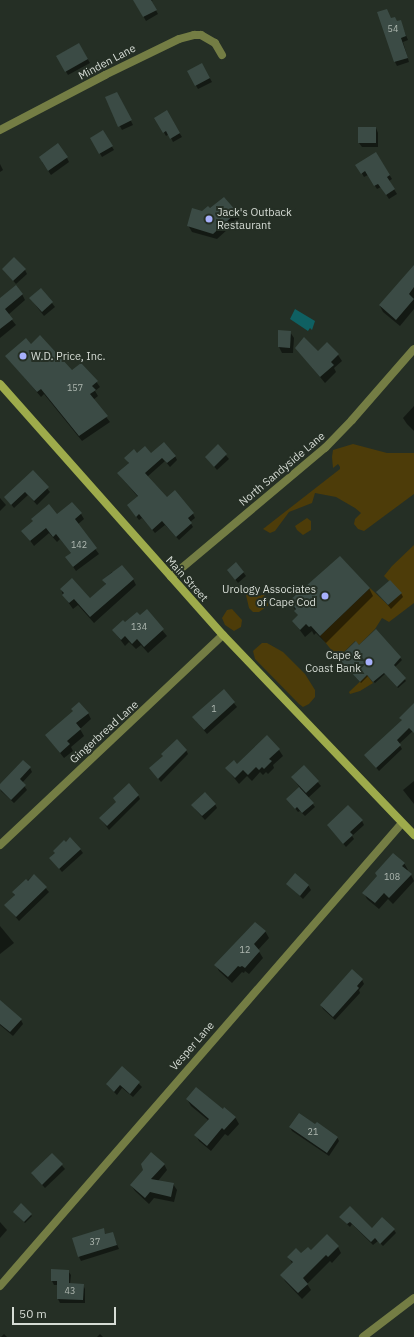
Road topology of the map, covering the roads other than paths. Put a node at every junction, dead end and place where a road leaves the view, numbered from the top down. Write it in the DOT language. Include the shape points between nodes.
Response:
graph roads {
  1 [pos="222,55"];
  2 [pos="0,130"];
  3 [pos="414,349"];
  4 [pos="0,384"];
  5 [pos="171,577"];
  6 [pos="223,635"];
  7 [pos="402,823"];
  8 [pos="414,835"];
  9 [pos="0,845"];
  10 [pos="0,1286"];
  11 [pos="414,1298"];
  12 [pos="363,1337"];
  1 -- 2 [label="street, Minden Lane" via="215,43 202,36 194,35 172,41"];
  3 -- 5 [label="street, North Sandyside Lane" via="325,448"];
  4 -- 5 [label="main road, Main Street"];
  5 -- 6 [label="main road, Main Street"];
  6 -- 7 [label="main road, Main Street"];
  6 -- 9 [label="street, Gingerbread Lane"];
  7 -- 8 [label="main road, Main Street"];
  7 -- 10 [label="street, Vesper Lane"];
  11 -- 12 [label="street"];
}
